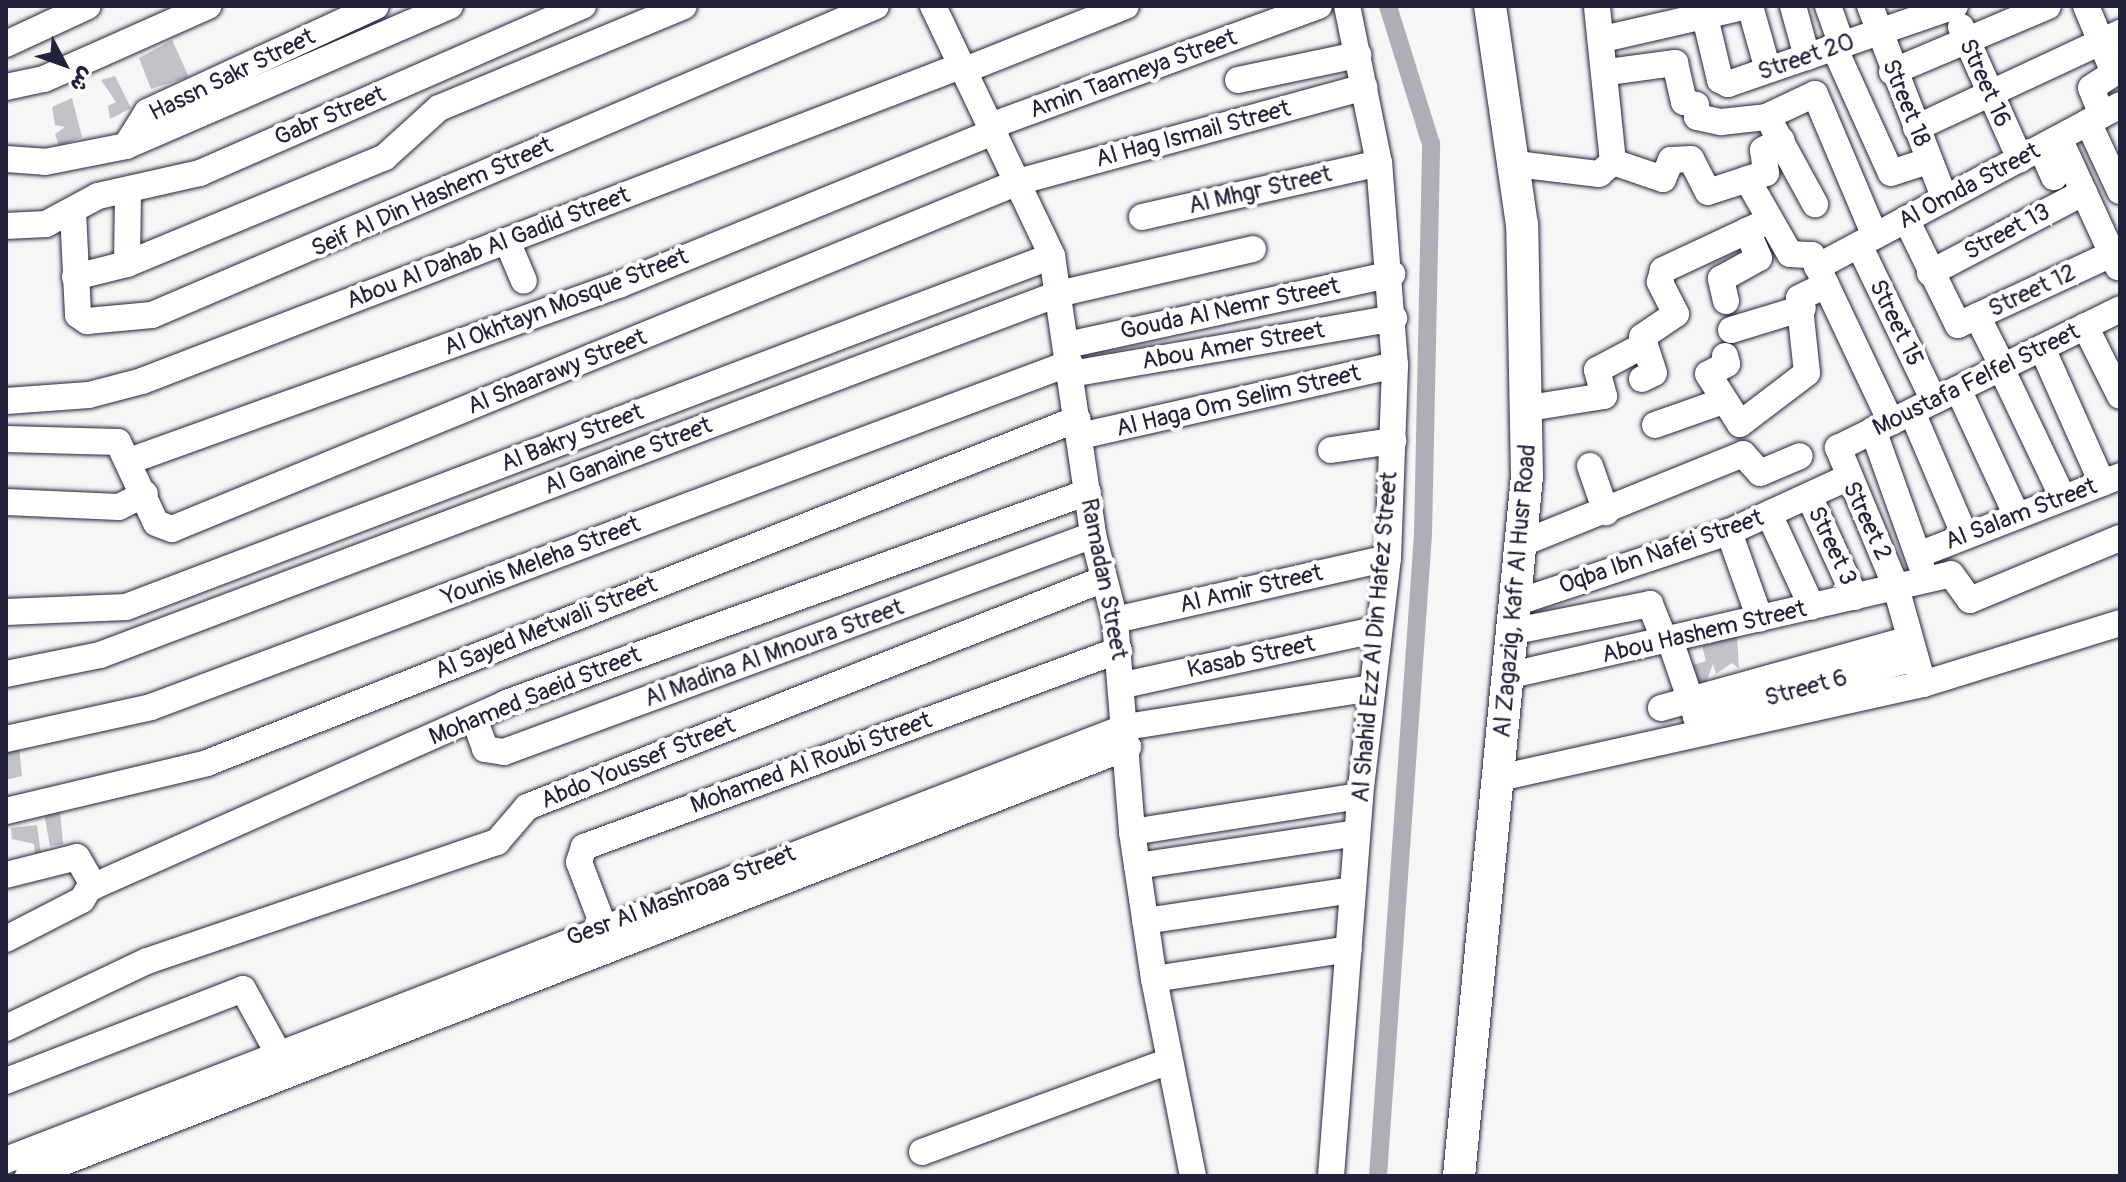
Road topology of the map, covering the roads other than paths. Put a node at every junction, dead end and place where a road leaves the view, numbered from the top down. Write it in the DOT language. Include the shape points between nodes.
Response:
graph roads {
  1 [pos="88,6"];
  2 [pos="208,6"];
  3 [pos="376,6"];
  4 [pos="450,6"];
  5 [pos="583,6"];
  6 [pos="684,6"];
  7 [pos="876,6"];
  8 [pos="933,6"];
  9 [pos="1126,6"];
  10 [pos="1319,6"];
  11 [pos="1347,6"];
  12 [pos="1490,6"];
  13 [pos="1597,6"];
  14 [pos="1748,6"];
  15 [pos="1793,6"];
  16 [pos="1828,6"];
  17 [pos="1870,6"];
  18 [pos="1953,6"];
  19 [pos="2048,6"];
  20 [pos="2086,6"];
  21 [pos="1707,13"];
  22 [pos="1879,32"];
  23 [pos="2110,38"];
  24 [pos="1603,39"];
  25 [pos="1966,41"];
  26 [pos="6,44"];
  27 [pos="1838,46"];
  28 [pos="1358,55"];
  29 [pos="1807,57"];
  30 [pos="964,67"];
  31 [pos="1768,70"];
  32 [pos="1608,72"];
  33 [pos="1892,72"];
  34 [pos="1238,80"];
  35 [pos="6,87"];
  36 [pos="1364,87"];
  37 [pos="1989,94"];
  38 [pos="2104,114"];
  39 [pos="1766,117"];
  40 [pos="994,128"];
  41 [pos="1916,128"];
  42 [pos="1782,140"];
  43 [pos="126,146"];
  44 [pos="6,159"];
  45 [pos="2028,160"];
  46 [pos="1929,161"];
  47 [pos="1613,162"];
  48 [pos="1379,163"];
  49 [pos="1516,164"];
  50 [pos="2054,177"];
  51 [pos="2118,180"];
  52 [pos="1021,181"];
  53 [pos="1751,188"];
  54 [pos="128,190"];
  55 [pos="2084,192"];
  56 [pos="1945,199"];
  57 [pos="1815,204"];
  58 [pos="1708,210"];
  59 [pos="73,212"];
  60 [pos="1142,217"];
  61 [pos="1906,219"];
  62 [pos="6,226"];
  63 [pos="1758,226"];
  64 [pos="1867,240"];
  65 [pos="507,241"];
  66 [pos="1253,249"];
  67 [pos="1052,256"];
  68 [pos="2116,262"];
  69 [pos="127,264"];
  70 [pos="1930,273"];
  71 [pos="1392,274"];
  72 [pos="1822,276"];
  73 [pos="75,277"];
  74 [pos="524,281"];
  75 [pos="1058,294"];
  76 [pos="1726,301"];
  77 [pos="1803,308"];
  78 [pos="2120,309"];
  79 [pos="1394,318"];
  80 [pos="1964,319"];
  81 [pos="2085,326"];
  82 [pos="1731,330"];
  83 [pos="1644,345"];
  84 [pos="2042,348"];
  85 [pos="1725,356"];
  86 [pos="1069,361"];
  87 [pos="1395,365"];
  88 [pos="2002,367"];
  89 [pos="2116,378"];
  90 [pos="1642,379"];
  91 [pos="1958,389"];
  92 [pos="6,401"];
  93 [pos="1723,401"];
  94 [pos="1529,408"];
  95 [pos="1902,416"];
  96 [pos="1655,425"];
  97 [pos="1079,427"];
  98 [pos="6,439"];
  99 [pos="1393,441"];
  100 [pos="1331,450"];
  101 [pos="1800,456"];
  102 [pos="132,460"];
  103 [pos="1590,466"];
  104 [pos="1842,467"];
  105 [pos="2111,479"];
  106 [pos="1088,492"];
  107 [pos="145,494"];
  108 [pos="1809,496"];
  109 [pos="2063,498"];
  110 [pos="6,502"];
  111 [pos="1606,512"];
  112 [pos="1769,514"];
  113 [pos="2017,516"];
  114 [pos="1729,532"];
  115 [pos="1093,535"];
  116 [pos="1965,536"];
  117 [pos="2120,538"];
  118 [pos="1523,543"];
  119 [pos="1923,553"];
  120 [pos="1388,558"];
  121 [pos="1104,579"];
  122 [pos="1894,581"];
  123 [pos="1855,597"];
  124 [pos="1812,607"];
  125 [pos="6,612"];
  126 [pos="1516,616"];
  127 [pos="1760,619"];
  128 [pos="1115,620"];
  129 [pos="2120,623"];
  130 [pos="1379,629"];
  131 [pos="1668,640"];
  132 [pos="1913,648"];
  133 [pos="1119,650"];
  134 [pos="6,674"];
  135 [pos="1511,675"];
  136 [pos="1923,684"];
  137 [pos="1124,685"];
  138 [pos="1371,688"];
  139 [pos="1661,708"];
  140 [pos="1696,717"];
  141 [pos="474,718"];
  142 [pos="1127,737"];
  143 [pos="6,739"];
  144 [pos="1499,778"];
  145 [pos="1360,796"];
  146 [pos="6,811"];
  147 [pos="1132,832"];
  148 [pos="1357,833"];
  149 [pos="1137,866"];
  150 [pos="6,875"];
  151 [pos="91,885"];
  152 [pos="1352,890"];
  153 [pos="1145,921"];
  154 [pos="603,925"];
  155 [pos="6,939"];
  156 [pos="1349,949"];
  157 [pos="1154,979"];
  158 [pos="6,1028"];
  159 [pos="278,1053"];
  160 [pos="1167,1062"];
  161 [pos="6,1081"];
  162 [pos="922,1152"];
  163 [pos="6,1160"];
  164 [pos="28,1176"];
  165 [pos="1193,1176"];
  166 [pos="1331,1176"];
  167 [pos="1459,1176"];
  1 -- 26 [label="street"];
  2 -- 35 [label="street" via="44,79"];
  3 -- 43 [label="street, Hassn Sakr Street" via="147,112"];
  4 -- 43 [label="street"];
  5 -- 54 [label="street, Gabr Street" via="200,173"];
  6 -- 69 [label="street" via="439,108 385,157"];
  7 -- 73 [label="street, Seif Al Din Hashem Street" via="179,306 87,321 76,311"];
  8 -- 30 [label="street, Ramadan Street"];
  9 -- 30 [label="street, Abou Al Dahab Al Gadid Street"];
  10 -- 40 [label="street, Amin Taameya Street"];
  11 -- 28 [label="street, Al Shahid Ezz Al Din Hafez Street"];
  12 -- 49 [label="main road, Al Zagazig, Kafr Al Husr Road"];
  13 -- 24 [label="street"];
  14 -- 21 [label="street"];
  14 -- 31 [label="street"];
  15 -- 29 [label="street"];
  16 -- 27 [label="street"];
  17 -- 22 [label="street, Street 18"];
  18 -- 22 [label="street, Street 20"];
  18 -- 25 [label="street, Street 16"];
  19 -- 25 [label="street"];
  20 -- 23 [label="street"];
  21 -- 24 [label="street"];
  21 -- 31 [label="street, Street 20" via="1722,82"];
  22 -- 27 [label="street, Street 20"];
  22 -- 33 [label="street, Street 18"];
  23 -- 37 [label="street"];
  23 -- 38 [label="street" via="2114,73 2091,88"];
  24 -- 32 [label="street"];
  25 -- 33 [label="street"];
  25 -- 37 [label="street, Street 16"];
  27 -- 29 [label="street, Street 20"];
  27 -- 46 [label="street" via="1891,173"];
  28 -- 34 [label="street"];
  28 -- 36 [label="street, Al Shahid Ezz Al Din Hafez Street"];
  29 -- 31 [label="street, Street 20"];
  30 -- 40 [label="street, Ramadan Street"];
  30 -- 65 [label="street, Abou Al Dahab Al Gadid Street"];
  32 -- 39 [label="street" via="1675,63 1683,101 1696,105 1697,117"];
  32 -- 47 [label="street"];
  33 -- 41 [label="street, Street 18"];
  36 -- 48 [label="street, Al Shahid Ezz Al Din Hafez Street"];
  36 -- 52 [label="street, Al Hag Ismail Street"];
  37 -- 41 [label="street"];
  37 -- 45 [label="street, Street 16"];
  38 -- 45 [label="street, Al Omda Street"];
  38 -- 51 [label="street"];
  39 -- 42 [label="street"];
  39 -- 64 [label="street, Street 15" via="1809,93 1820,99"];
  40 -- 52 [label="street, Ramadan Street"];
  40 -- 102 [label="street, Al Okhtayn Mosque Street" via="621,284"];
  41 -- 46 [label="street, Street 18"];
  42 -- 53 [label="street" via="1763,150 1766,173"];
  42 -- 57 [label="street"];
  43 -- 44 [label="street" via="45,162"];
  45 -- 50 [label="street"];
  45 -- 55 [label="street"];
  45 -- 56 [label="street, Al Omda Street"];
  46 -- 56 [label="street, Street 18"];
  47 -- 49 [label="street" via="1599,174"];
  47 -- 53 [label="street" via="1663,179 1671,160 1691,159 1708,192"];
  48 -- 60 [label="street, Al Mhgr Street"];
  48 -- 71 [label="street, Al Shahid Ezz Al Din Hafez Street"];
  49 -- 94 [label="main road, Al Zagazig, Kafr Al Husr Road"];
  52 -- 67 [label="street, Ramadan Street"];
  52 -- 107 [label="street, Al Shaarawy Street" via="172,529 156,523"];
  53 -- 58 [label="street"];
  53 -- 63 [label="street"];
  54 -- 59 [label="street, Gabr Street" via="98,196"];
  54 -- 69 [label="street"];
  55 -- 68 [label="street"];
  55 -- 70 [label="street, Street 13"];
  56 -- 61 [label="street, Al Omda Street"];
  59 -- 62 [label="street, Gabr Street" via="46,224"];
  59 -- 73 [label="street, Seif Al Din Hashem Street"];
  61 -- 64 [label="street, Al Omda Street"];
  61 -- 70 [label="street"];
  63 -- 72 [label="street" via="1790,254 1810,253"];
  63 -- 76 [label="street" via="1759,258 1721,279"];
  63 -- 83 [label="street" via="1663,270 1660,282 1676,314 1643,335"];
  64 -- 72 [label="street, Al Omda Street"];
  64 -- 95 [label="street, Street 15"];
  65 -- 74 [label="street"];
  65 -- 92 [label="street, Abou Al Dahab Al Gadid Street" via="142,381 89,395"];
  66 -- 75 [label="street, Al Ganaine Street"];
  67 -- 75 [label="street, Ramadan Street"];
  67 -- 125 [label="street, Al Bakry Street" via="126,607 89,604"];
  68 -- 80 [label="street, Street 12"];
  69 -- 73 [label="street"];
  70 -- 80 [label="street"];
  71 -- 79 [label="street, Al Shahid Ezz Al Din Hafez Street"];
  71 -- 86 [label="street, Gouda Al Nemr Street"];
  72 -- 77 [label="street, Al Omda Street" via="1801,295"];
  72 -- 95 [label="street"];
  75 -- 86 [label="street, Ramadan Street"];
  75 -- 134 [label="street, Al Ganaine Street" via="100,655"];
  77 -- 82 [label="street"];
  77 -- 93 [label="street" via="1809,337 1803,379 1740,424"];
  78 -- 81 [label="street, Moustafa Felfel Street"];
  79 -- 86 [label="street, Abou Amer Street"];
  79 -- 87 [label="street, Al Shahid Ezz Al Din Hafez Street"];
  80 -- 88 [label="street"];
  81 -- 84 [label="street, Moustafa Felfel Street"];
  81 -- 89 [label="street"];
  83 -- 90 [label="street" via="1654,373"];
  83 -- 94 [label="street" via="1597,370 1604,396"];
  84 -- 88 [label="street, Moustafa Felfel Street"];
  84 -- 105 [label="street"];
  85 -- 93 [label="street" via="1726,365 1708,373"];
  86 -- 97 [label="street, Ramadan Street"];
  86 -- 143 [label="street, Younis Meleha Street" via="151,707"];
  87 -- 97 [label="street, Al Haga Om Selim Street"];
  87 -- 99 [label="street, Al Shahid Ezz Al Din Hafez Street"];
  88 -- 91 [label="street, Moustafa Felfel Street"];
  88 -- 109 [label="street"];
  91 -- 95 [label="street, Moustafa Felfel Street"];
  91 -- 113 [label="street"];
  93 -- 96 [label="street"];
  94 -- 118 [label="main road, Al Zagazig, Kafr Al Husr Road"];
  95 -- 104 [label="street, Moustafa Felfel Street"];
  95 -- 116 [label="street"];
  95 -- 119 [label="street"];
  97 -- 106 [label="street, Ramadan Street"];
  97 -- 146 [label="street, Al Sayed Metwali Street" via="207,763"];
  98 -- 102 [label="street" via="118,442"];
  99 -- 100 [label="street"];
  99 -- 120 [label="street, Al Shahid Ezz Al Din Hafez Street"];
  101 -- 111 [label="street" via="1760,473 1743,454"];
  102 -- 107 [label="street, Al Shaarawy Street"];
  103 -- 111 [label="street"];
  104 -- 108 [label="street, Oqba Ibn Nafei Street"];
  104 -- 122 [label="street, Street 2"];
  105 -- 109 [label="street, Al Salam Street"];
  106 -- 115 [label="street, Ramadan Street"];
  106 -- 141 [label="street, Mohamed Saeid Street"];
  107 -- 110 [label="street" via="119,507"];
  108 -- 112 [label="street, Oqba Ibn Nafei Street"];
  108 -- 123 [label="street, Street 3"];
  109 -- 113 [label="street, Al Salam Street"];
  111 -- 118 [label="street"];
  112 -- 114 [label="street, Oqba Ibn Nafei Street"];
  112 -- 124 [label="street"];
  113 -- 116 [label="street, Al Salam Street"];
  114 -- 126 [label="street, Oqba Ibn Nafei Street"];
  114 -- 127 [label="street"];
  115 -- 121 [label="street, Ramadan Street"];
  115 -- 141 [label="street, Al Madina Al Mnoura Street" via="504,752 485,749"];
  116 -- 119 [label="street, Al Salam Street"];
  117 -- 122 [label="street" via="1970,600 1954,575"];
  118 -- 126 [label="main road, Al Zagazig, Kafr Al Husr Road"];
  119 -- 122 [label="street, Al Salam Street" via="1925,563"];
  120 -- 128 [label="street, Al Amir Street"];
  120 -- 130 [label="street, Al Shahid Ezz Al Din Hafez Street"];
  121 -- 128 [label="street, Ramadan Street"];
  121 -- 158 [label="street, Abdo Youssef Street" via="527,807 497,842 147,961"];
  122 -- 123 [label="street, Abou Hashem Street"];
  122 -- 132 [label="street, Street 2"];
  123 -- 124 [label="street, Abou Hashem Street"];
  124 -- 127 [label="street, Abou Hashem Street"];
  126 -- 131 [label="street" via="1650,604"];
  126 -- 135 [label="main road, Al Zagazig, Kafr Al Husr Road"];
  127 -- 131 [label="street, Abou Hashem Street"];
  128 -- 133 [label="street, Ramadan Street"];
  129 -- 136 [label="street"];
  130 -- 137 [label="street, Kasab Street"];
  130 -- 138 [label="street, Al Shahid Ezz Al Din Hafez Street"];
  131 -- 135 [label="street, Abou Hashem Street"];
  131 -- 140 [label="street"];
  132 -- 136 [label="street, Street 2"];
  132 -- 140 [label="street, Street 6"];
  133 -- 137 [label="street, Ramadan Street"];
  133 -- 154 [label="street, Mohamed Al Roubi Street" via="584,847 579,862"];
  135 -- 144 [label="main road, Al Zagazig, Kafr Al Husr Road"];
  136 -- 140 [label="street"];
  137 -- 142 [label="street, Ramadan Street"];
  138 -- 142 [label="street, Gesr Al Mashroaa Street"];
  138 -- 145 [label="street, Al Shahid Ezz Al Din Hafez Street"];
  139 -- 140 [label="street"];
  140 -- 144 [label="street"];
  141 -- 151 [label="street, Mohamed Saeid Street"];
  142 -- 147 [label="street, Ramadan Street"];
  142 -- 154 [label="street, Gesr Al Mashroaa Street"];
  142 -- 164 [label="street, Gesr Al Mashroaa Street"];
  144 -- 167 [label="main road, Al Zagazig, Kafr Al Husr Road"];
  145 -- 147 [label="street"];
  145 -- 148 [label="street, Al Shahid Ezz Al Din Hafez Street"];
  147 -- 149 [label="street, Ramadan Street"];
  148 -- 149 [label="street"];
  148 -- 152 [label="street, Al Shahid Ezz Al Din Hafez Street"];
  149 -- 153 [label="street, Ramadan Street"];
  150 -- 151 [label="street" via="77,857"];
  151 -- 155 [label="street, Mohamed Saeid Street" via="82,900"];
  152 -- 153 [label="street"];
  152 -- 156 [label="street, Al Shahid Ezz Al Din Hafez Street"];
  153 -- 157 [label="street, Ramadan Street"];
  154 -- 159 [label="street, Gesr Al Mashroaa Street"];
  156 -- 157 [label="street"];
  156 -- 166 [label="street, Al Shahid Ezz Al Din Hafez Street"];
  157 -- 160 [label="street, Ramadan Street"];
  159 -- 161 [label="street" via="243,989"];
  159 -- 163 [label="street, Gesr Al Mashroaa Street"];
  160 -- 162 [label="street"];
  160 -- 165 [label="street, Ramadan Street"];
}
